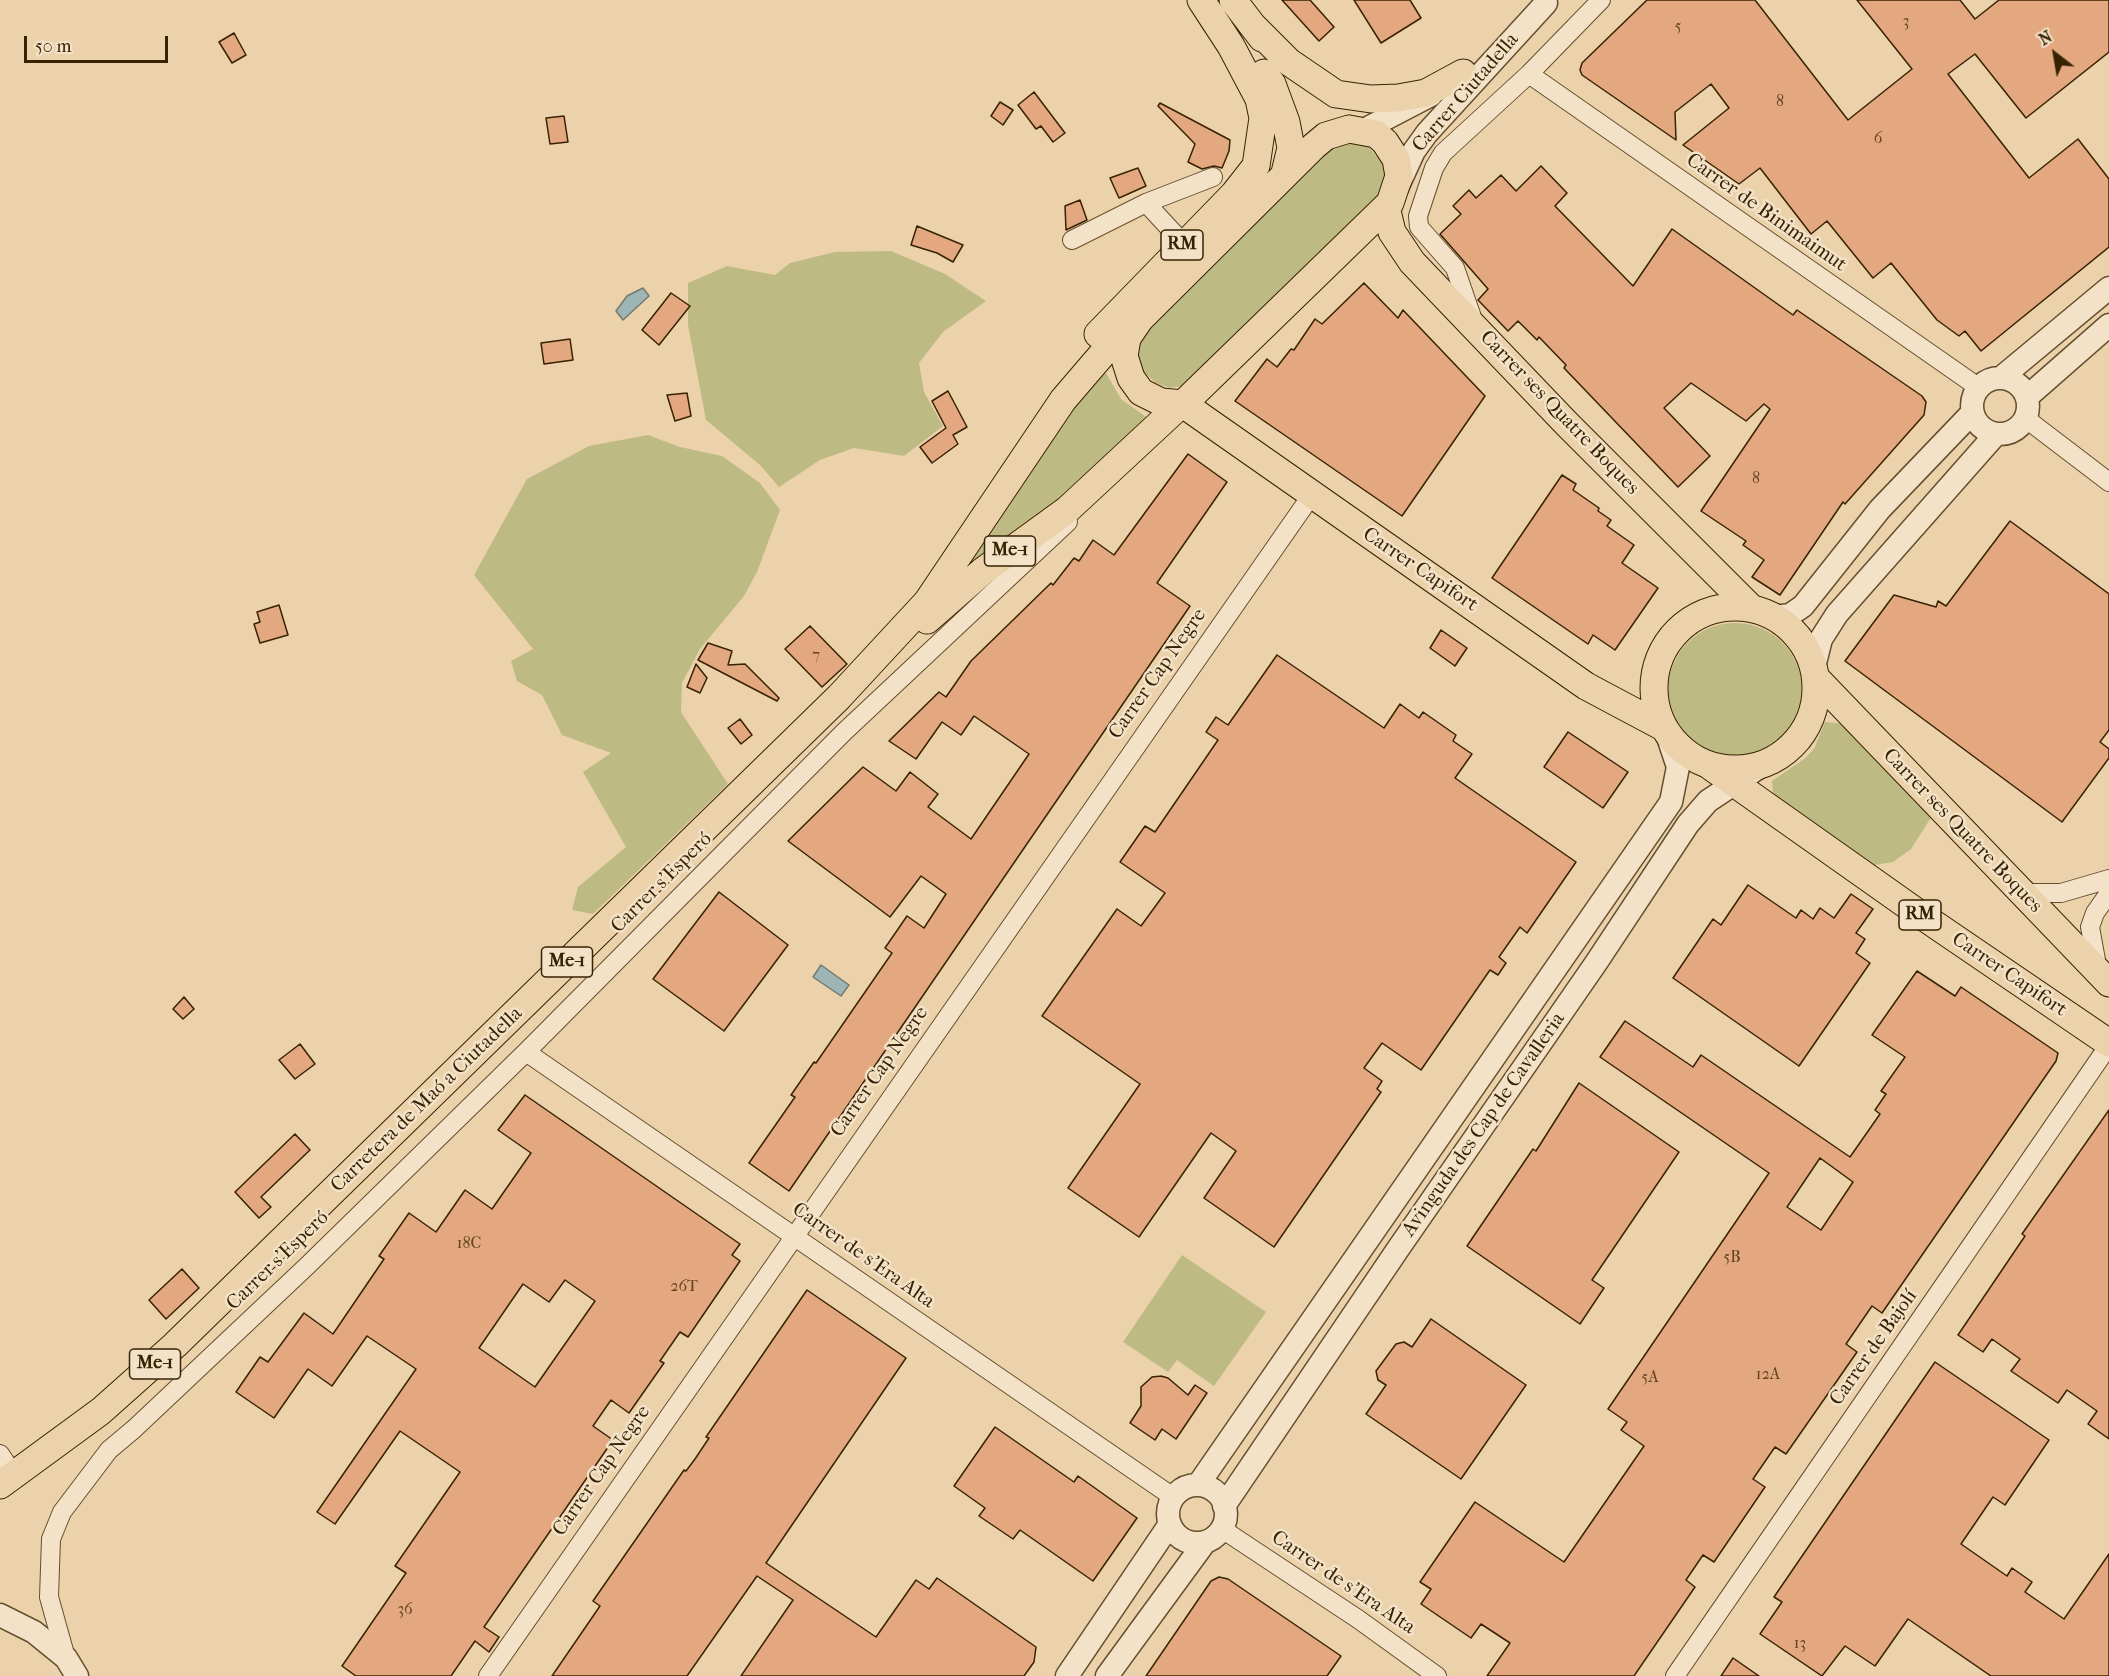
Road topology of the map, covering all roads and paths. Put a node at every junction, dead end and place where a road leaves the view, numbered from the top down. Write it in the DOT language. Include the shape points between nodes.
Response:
graph roads {
  1 [pos="1201,0"];
  2 [pos="1601,0"];
  3 [pos="1547,2"];
  4 [pos="1234,7"];
  5 [pos="1463,73"];
  6 [pos="1528,74"];
  7 [pos="1362,130"];
  8 [pos="1285,173"];
  9 [pos="1213,177"];
  10 [pos="1391,198"];
  11 [pos="1146,203"];
  12 [pos="1072,240"];
  13 [pos="1184,244"];
  14 [pos="2109,288"];
  15 [pos="1140,319"];
  16 [pos="2109,325"];
  17 [pos="1475,326"];
  18 [pos="2002,377"];
  19 [pos="1978,387"];
  20 [pos="1181,404"];
  21 [pos="2026,408"];
  22 [pos="1972,413"];
  23 [pos="1996,434"];
  24 [pos="1123,459"];
  25 [pos="1008,477"];
  26 [pos="2109,482"];
  27 [pos="1311,496"];
  28 [pos="1763,612"];
  29 [pos="1815,673"];
  30 [pos="839,697"];
  31 [pos="1665,731"];
  32 [pos="1764,764"];
  33 [pos="1710,766"];
  34 [pos="1732,784"];
  35 [pos="2109,879"];
  36 [pos="2022,893"];
  37 [pos="2109,893"];
  38 [pos="2103,978"];
  39 [pos="2109,1044"];
  40 [pos="526,1052"];
  41 [pos="793,1235"];
  42 [pos="5,1472"];
  43 [pos="1198,1485"];
  44 [pos="1173,1497"];
  45 [pos="1224,1506"];
  46 [pos="1170,1524"];
  47 [pos="1214,1535"];
  48 [pos="0,1615"];
  49 [pos="72,1667"];
  50 [pos="488,1676"];
  51 [pos="1067,1676"];
  52 [pos="1107,1676"];
  53 [pos="1437,1676"];
  54 [pos="1675,1676"];
  1 -- 13 [label="main road, RM" via="1259,99 1262,141 1256,166"];
  2 -- 6 [label="street"];
  3 -- 5 [label="street, Carrer Ciutadella"];
  3 -- 10 [label="street, Carrer Ciutadella" via="1427,133"];
  4 -- 5 [label="main road" via="1288,62 1336,94 1398,98 1426,93"];
  4 -- 7 [label="main road, Carrer ses Quatre Boques" via="1320,103"];
  4 -- 8 [label="main road" via="1286,122 1291,148"];
  5 -- 7 [label="street, Carrer Ciutadella" via="1428,98"];
  6 -- 17 [label="street" via="1443,153 1418,216 1419,228 1455,268"];
  6 -- 19 [label="street, Carrer de Binimaimut"];
  7 -- 8 [label="main road, RM" via="1326,136"];
  7 -- 10 [label="main road, Carrer ses Quatre Boques" via="1376,134 1396,159 1399,176"];
  8 -- 15 [label="main road, RM"];
  9 -- 11 [label="street"];
  10 -- 17 [label="main road, Carrer ses Quatre Boques" via="1388,220 1400,248"];
  10 -- 20 [label="main road, Carretera de Maó a Ciutadella"];
  11 -- 12 [label="street"];
  11 -- 13 [label="street"];
  13 -- 25 [label="main road, RM" via="1096,336 1032,428"];
  14 -- 18 [label="street"];
  15 -- 20 [label="main road, RM" via="1124,346 1131,378 1141,392 1161,402"];
  15 -- 25 [label="main road, Carretera de Maó a Ciutadella / Me-1" via="1118,337 1063,400"];
  16 -- 21 [label="street"];
  17 -- 28 [label="main road, Carrer ses Quatre Boques" via="1566,423"];
  18 -- 19 [label="street"];
  18 -- 21 [label="street" via="2018,383"];
  19 -- 22 [label="street"];
  20 -- 24 [label="main road, Carretera de Maó a Ciutadella / Me-1"];
  20 -- 27 [label="main road, Carrer Capifort / RM"];
  21 -- 23 [label="street" via="2013,430"];
  21 -- 26 [label="street"];
  22 -- 23 [label="street" via="1981,427"];
  22 -- 28 [label="street" via="1880,509 1803,606 1790,615"];
  23 -- 29 [label="street" via="1837,614 1821,639"];
  24 -- 30 [label="main road, Carretera de Maó a Ciutadella / Me-1" via="1067,510 983,571"];
  24 -- 40 [label="street, Carrer s'Esperó" via="1082,509 844,732"];
  25 -- 30 [label="main road, Carretera de Maó a Ciutadella / Me-1" via="927,602"];
  27 -- 31 [label="main road, Carrer Capifort / RM" via="1586,686"];
  27 -- 41 [label="street, Carrer Cap Negre"];
  28 -- 29 [label="main road" via="1799,638"];
  28 -- 31 [label="main road, RM" via="1725,607 1700,614 1667,642 1657,662 1653,683 1655,705"];
  29 -- 32 [label="main road, RM" via="1816,698 1809,722 1796,742"];
  29 -- 36 [label="main road, Carrer ses Quatre Boques"];
  30 -- 42 [label="main road, Carretera de Maó a Ciutadella / Me-1" via="175,1345 101,1411"];
  31 -- 33 [label="main road, RM" via="1687,754"];
  31 -- 43 [label="street, Avinguda des Cap de Cavalleria" via="1678,767 1671,802"];
  32 -- 33 [label="main road, RM" via="1735,769"];
  32 -- 34 [label="street, Avinguda des Cap de Cavalleria"];
  33 -- 34 [label="main road, RM"];
  34 -- 39 [label="main road, Carrer Capifort / RM"];
  34 -- 45 [label="street, Avinguda des Cap de Cavalleria" via="1708,801 1688,824"];
  35 -- 36 [label="street" via="2061,893"];
  36 -- 38 [label="main road, Carrer ses Quatre Boques"];
  37 -- 38 [label="street" via="2090,927"];
  39 -- 54 [label="street, Carrer de Bajolí"];
  40 -- 41 [label="street, Carrer de s'Era Alta"];
  40 -- 49 [label="street, Carrer s'Esperó" via="89,1473 62,1512 51,1539 49,1597"];
  41 -- 44 [label="street, Carrer de s'Era Alta"];
  41 -- 50 [label="street, Carrer Cap Negre"];
  43 -- 44 [label="street" via="1180,1490"];
  43 -- 45 [label="street" via="1214,1490"];
  44 -- 46 [label="street"];
  45 -- 47 [label="street" via="1225,1521"];
  46 -- 47 [label="street" via="1180,1537 1197,1543"];
  46 -- 51 [label="street"];
  47 -- 52 [label="street"];
  47 -- 53 [label="street, Carrer de s'Era Alta" via="1358,1619"];
  48 -- 49 [label="street" via="34,1632"];
}
